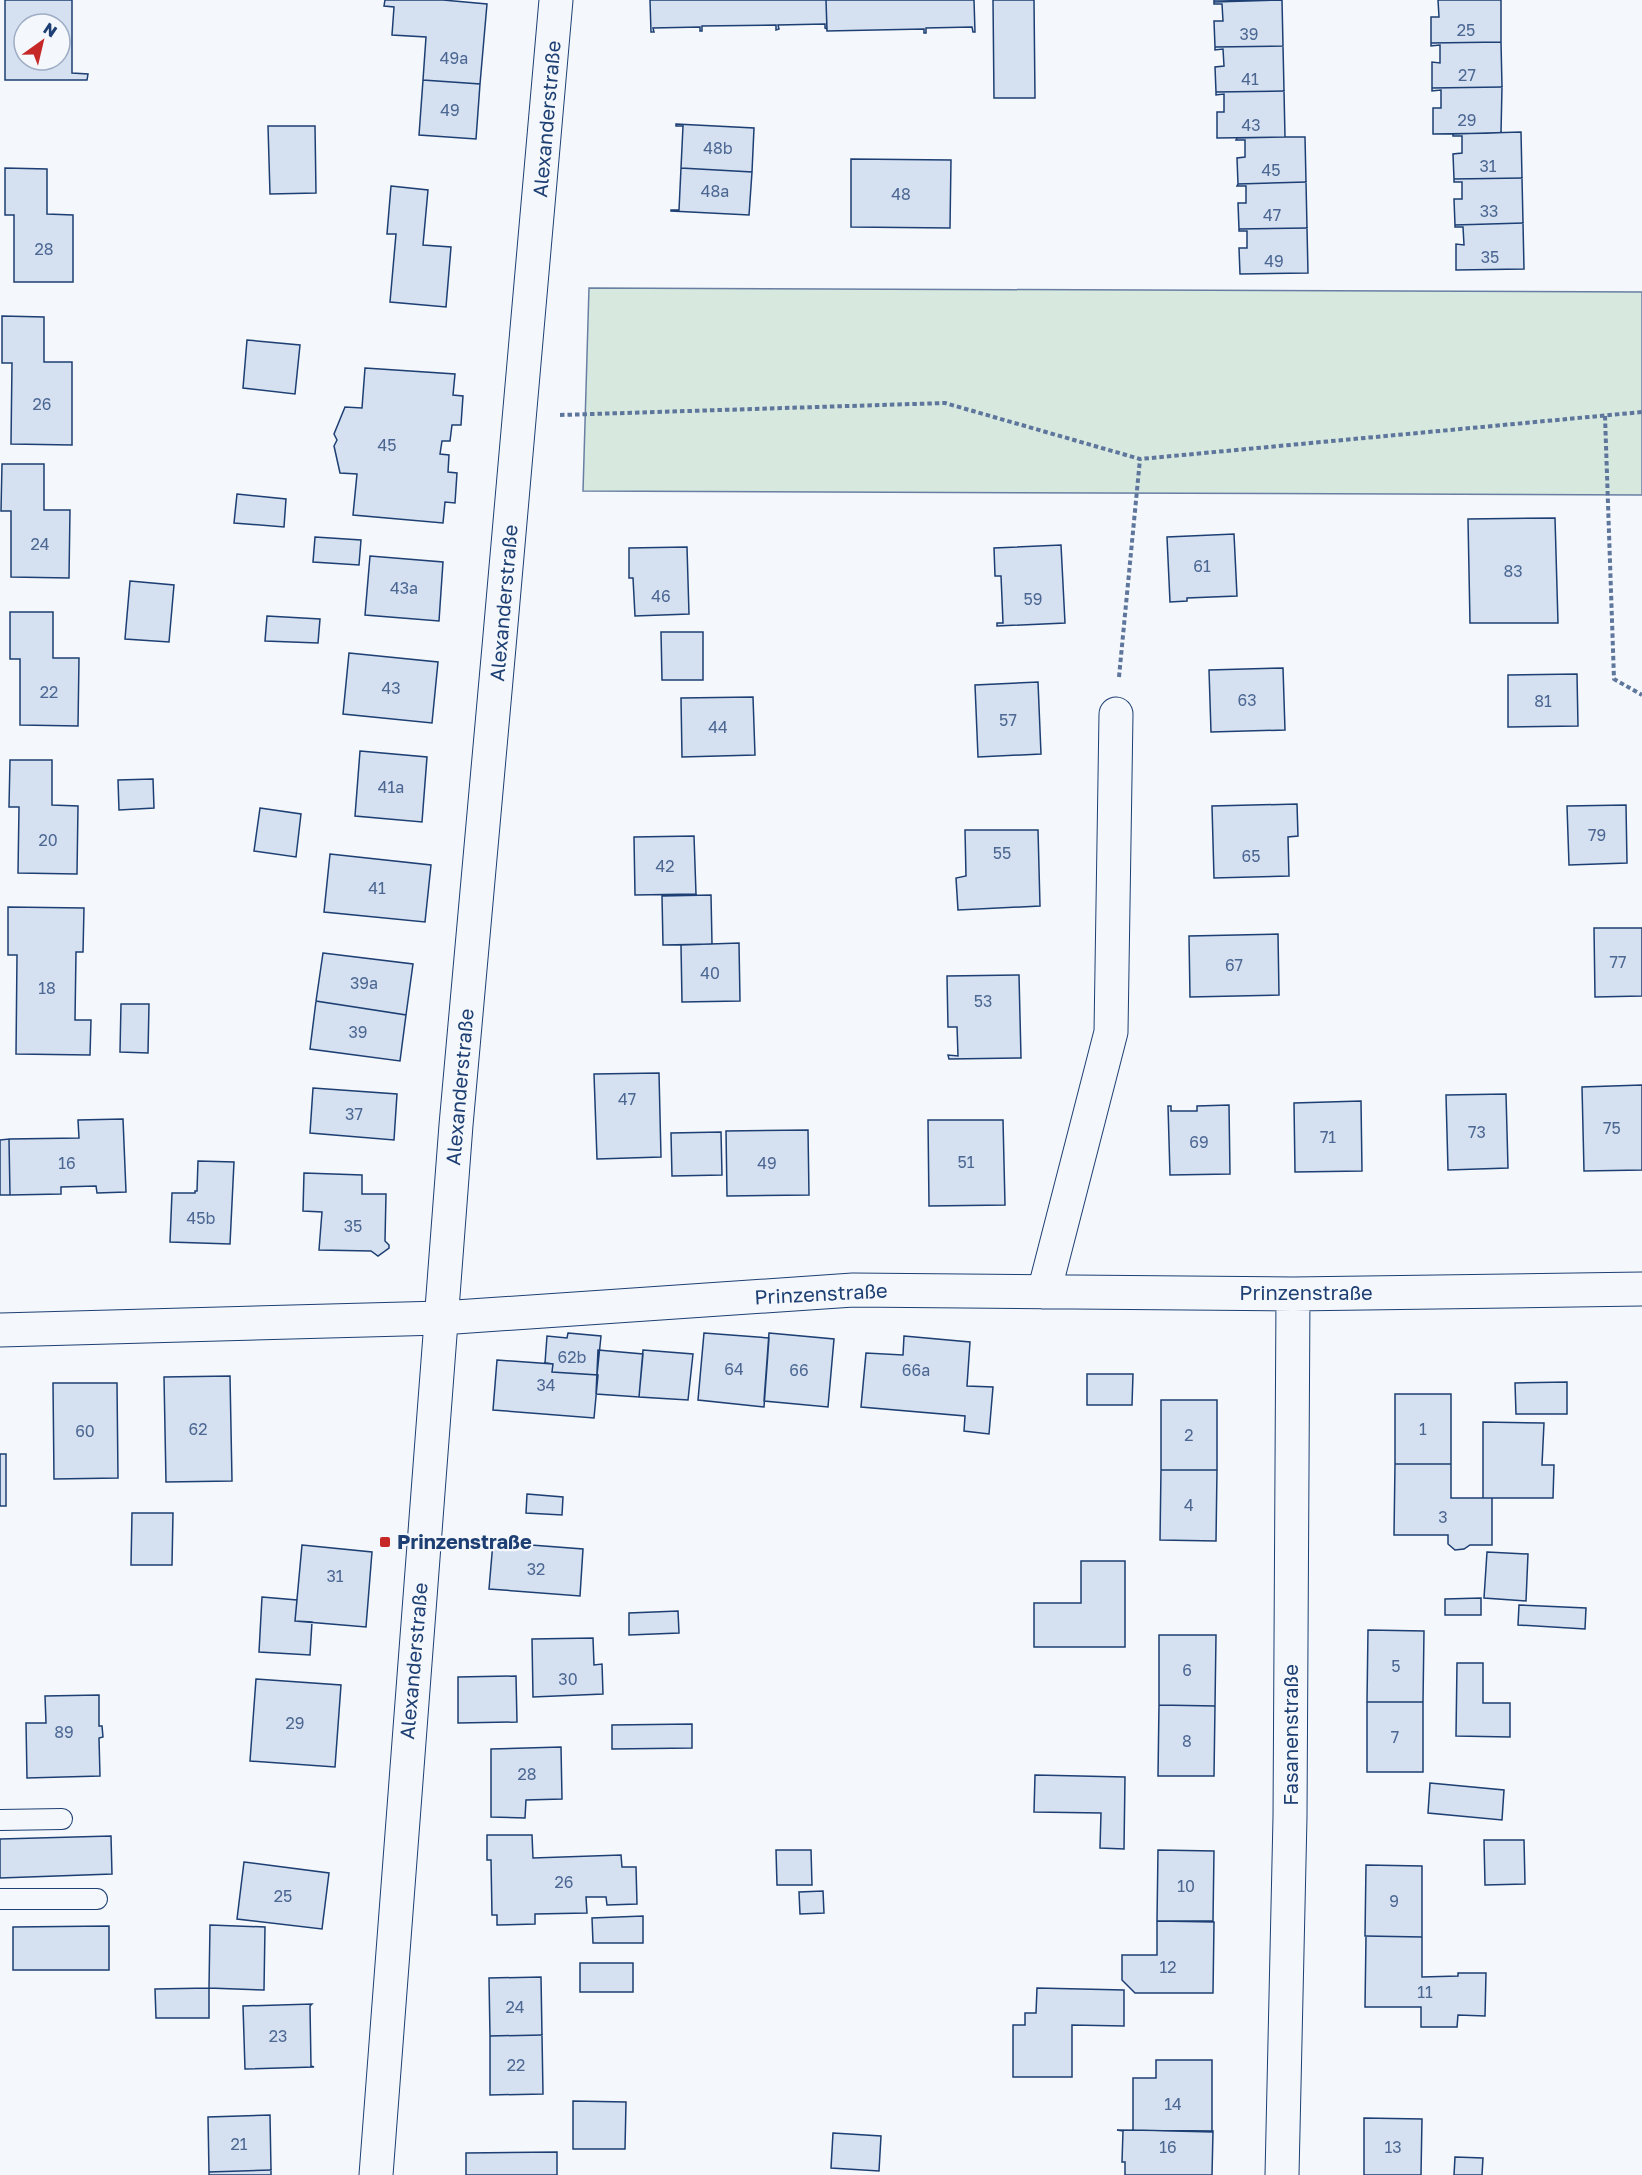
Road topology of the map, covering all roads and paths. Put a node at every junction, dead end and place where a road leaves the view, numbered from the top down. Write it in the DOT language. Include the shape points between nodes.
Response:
graph roads {
  1 [pos="556,0"];
  2 [pos="1642,412"];
  3 [pos="520,416"];
  4 [pos="1605,416"];
  5 [pos="1140,459"];
  6 [pos="1642,695"];
  7 [pos="1116,714"];
  8 [pos="1642,1290"];
  9 [pos="1044,1292"];
  10 [pos="1293,1294"];
  11 [pos="441,1318"];
  12 [pos="0,1330"];
  13 [pos="0,1820"];
  14 [pos="62,1820"];
  15 [pos="0,1899"];
  16 [pos="97,1899"];
  17 [pos="376,2175"];
  18 [pos="1282,2175"];
  1 -- 3 [label="street, Alexanderstraße"];
  2 -- 4 [label="path"];
  3 -- 5 [label="path" via="945,403"];
  3 -- 11 [label="street, Alexanderstraße"];
  4 -- 5 [label="path"];
  4 -- 6 [label="path" via="1614,679"];
  5 -- 7 [label="path"];
  7 -- 9 [label="street" via="1111,1032"];
  8 -- 10 [label="street, Prinzenstraße"];
  9 -- 10 [label="street, Prinzenstraße"];
  9 -- 11 [label="street, Prinzenstraße" via="853,1290"];
  10 -- 18 [label="street, Fasanenstraße" via="1290,1805"];
  11 -- 12 [label="street, Prinzenstraße"];
  11 -- 17 [label="street, Alexanderstraße"];
  13 -- 14 [label="lane"];
  15 -- 16 [label="lane"];
}
